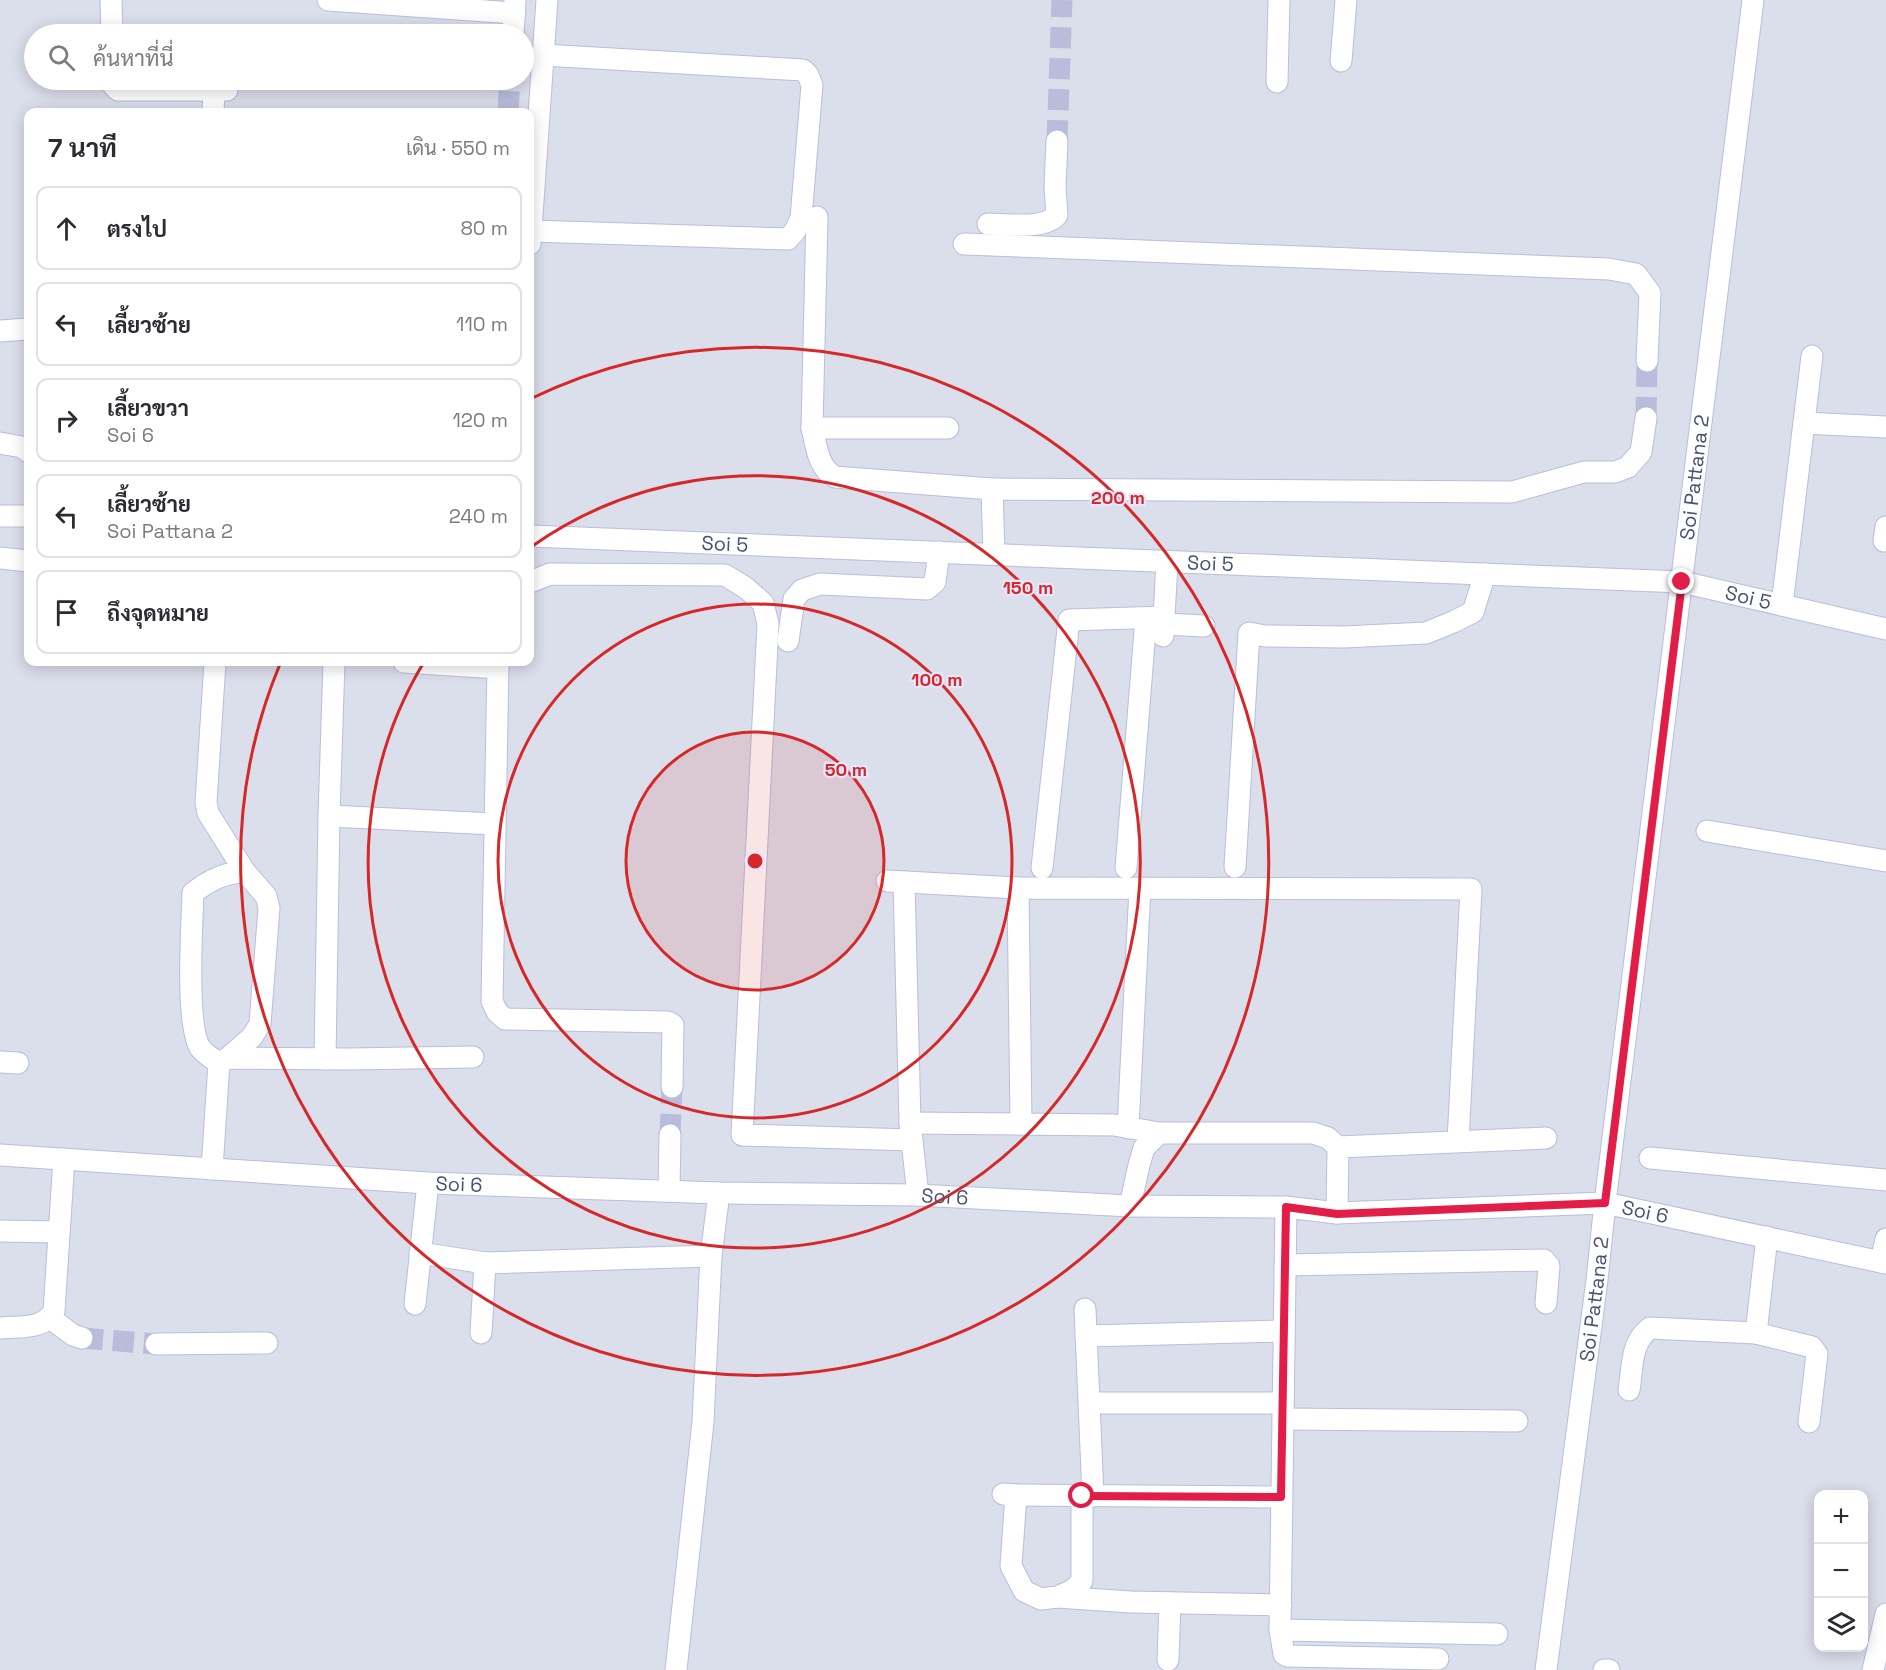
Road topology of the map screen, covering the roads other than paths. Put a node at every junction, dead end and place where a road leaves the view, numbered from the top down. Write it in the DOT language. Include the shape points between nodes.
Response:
graph roads {
  1 [pos="111,0"];
  2 [pos="328,0"];
  3 [pos="547,0"];
  4 [pos="1279,0"];
  5 [pos="1346,0"];
  6 [pos="1753,0"];
  7 [pos="515,7"];
  8 [pos="112,24"];
  9 [pos="514,24"];
  10 [pos="543,55"];
  11 [pos="1341,61"];
  12 [pos="1277,82"];
  13 [pos="118,90"];
  14 [pos="220,90"];
  15 [pos="220,90"];
  16 [pos="214,108"];
  17 [pos="1057,141"];
  18 [pos="534,177"];
  19 [pos="817,217"];
  20 [pos="988,224"];
  21 [pos="534,231"];
  22 [pos="964,244"];
  23 [pos="24,329"];
  24 [pos="0,331"];
  25 [pos="1812,356"];
  26 [pos="1647,361"];
  27 [pos="1646,418"];
  28 [pos="1804,423"];
  29 [pos="1886,427"];
  30 [pos="812,428"];
  31 [pos="948,428"];
  32 [pos="0,443"];
  33 [pos="24,449"];
  34 [pos="993,489"];
  35 [pos="0,516"];
  36 [pos="24,516"];
  37 [pos="534,536"];
  38 [pos="939,552"];
  39 [pos="994,554"];
  40 [pos="0,558"];
  41 [pos="24,561"];
  42 [pos="1167,562"];
  43 [pos="1485,574"];
  44 [pos="534,580"];
  45 [pos="1682,582"];
  46 [pos="1782,605"];
  47 [pos="1159,624"];
  48 [pos="1204,626"];
  49 [pos="1886,629"];
  50 [pos="788,641"];
  51 [pos="215,666"];
  52 [pos="334,666"];
  53 [pos="498,666"];
  54 [pos="329,816"];
  55 [pos="495,824"];
  56 [pos="1707,831"];
  57 [pos="1886,861"];
  58 [pos="1235,867"];
  59 [pos="1042,868"];
  60 [pos="1126,868"];
  61 [pos="245,872"];
  62 [pos="1018,888"];
  63 [pos="1140,888"];
  64 [pos="473,1057"];
  65 [pos="325,1059"];
  66 [pos="224,1060"];
  67 [pos="672,1087"];
  68 [pos="1021,1124"];
  69 [pos="1128,1128"];
  70 [pos="911,1131"];
  71 [pos="1159,1133"];
  72 [pos="670,1135"];
  73 [pos="1546,1138"];
  74 [pos="1458,1142"];
  75 [pos="1338,1147"];
  76 [pos="0,1155"];
  77 [pos="1650,1158"];
  78 [pos="64,1159"];
  79 [pos="212,1169"];
  80 [pos="1886,1180"];
  81 [pos="428,1183"];
  82 [pos="669,1191"];
  83 [pos="719,1192"];
  84 [pos="918,1195"];
  85 [pos="1605,1203"];
  86 [pos="1130,1206"];
  87 [pos="1286,1207"];
  88 [pos="1337,1214"];
  89 [pos="0,1232"];
  90 [pos="59,1232"];
  91 [pos="1767,1237"];
  92 [pos="1886,1239"];
  93 [pos="420,1253"];
  94 [pos="711,1256"];
  95 [pos="485,1263"];
  96 [pos="1883,1263"];
  97 [pos="1285,1265"];
  98 [pos="1546,1303"];
  99 [pos="415,1304"];
  100 [pos="1085,1309"];
  101 [pos="50,1318"];
  102 [pos="0,1329"];
  103 [pos="1284,1331"];
  104 [pos="481,1333"];
  105 [pos="1756,1333"];
  106 [pos="1086,1336"];
  107 [pos="82,1338"];
  108 [pos="267,1343"];
  109 [pos="156,1344"];
  110 [pos="1629,1390"];
  111 [pos="1089,1403"];
  112 [pos="1283,1411"];
  113 [pos="1517,1421"];
  114 [pos="1809,1422"];
  115 [pos="1087,1496"];
  116 [pos="1281,1497"];
  117 [pos="1057,1597"];
  118 [pos="1170,1603"];
  119 [pos="1281,1605"];
  120 [pos="1886,1614"];
  121 [pos="1280,1630"];
  122 [pos="1497,1634"];
  123 [pos="1438,1659"];
  124 [pos="1168,1660"];
  125 [pos="676,1670"];
  126 [pos="1546,1670"];
  127 [pos="1604,1670"];
  128 [pos="1610,1670"];
  129 [pos="1873,1670"];
  1 -- 8 [label="street"];
  2 -- 7 [label="street"];
  3 -- 10 [label="street"];
  4 -- 12 [label="street"];
  5 -- 11 [label="street"];
  6 -- 45 [label="street, Soi Pattana 2"];
  7 -- 9 [label="street"];
  10 -- 18 [label="street"];
  10 -- 21 [label="street" via="803,70 812,85 801,218 788,239"];
  13 -- 14 [label="street"];
  15 -- 16 [label="street"];
  17 -- 20 [label="street" via="1057,215 1053,220 1043,224"];
  19 -- 30 [label="street"];
  22 -- 26 [label="street" via="1609,269 1636,274 1650,292"];
  23 -- 24 [label="street"];
  25 -- 28 [label="street"];
  27 -- 34 [label="street" via="1641,452 1628,467 1615,472 1584,471 1512,492"];
  28 -- 29 [label="street"];
  28 -- 46 [label="street"];
  30 -- 31 [label="street"];
  30 -- 34 [label="street" via="817,453 835,477"];
  32 -- 33 [label="street"];
  34 -- 39 [label="street"];
  35 -- 36 [label="street"];
  37 -- 38 [label="street, Soi 5"];
  38 -- 39 [label="street, Soi 5"];
  38 -- 50 [label="street" via="935,582 927,589 820,584 802,590 794,599"];
  39 -- 42 [label="street, Soi 5"];
  40 -- 41 [label="street"];
  42 -- 43 [label="street, Soi 5"];
  42 -- 47 [label="street"];
  43 -- 45 [label="street, Soi 5"];
  43 -- 58 [label="street" via="1473,612 1426,633 1344,637 1249,633"];
  44 -- 70 [label="street" via="550,574 725,575 763,603 768,624 742,1135"];
  45 -- 46 [label="street, Soi 5"];
  45 -- 85 [label="street, Soi Pattana 2"];
  46 -- 49 [label="street, Soi 5"];
  47 -- 48 [label="street"];
  47 -- 59 [label="street" via="1069,620"];
  47 -- 60 [label="street"];
  51 -- 61 [label="street" via="206,802 208,813"];
  52 -- 54 [label="street"];
  53 -- 55 [label="street"];
  54 -- 55 [label="street"];
  54 -- 65 [label="street"];
  55 -- 67 [label="street" via="492,1001 497,1012 506,1019 668,1022 673,1025"];
  56 -- 57 [label="street"];
  61 -- 66 [label="street" via="266,896 268,908 260,1024 252,1037"];
  61 -- 66 [label="street" via="208,881 193,893 194,1033 201,1049"];
  62 -- 63 [label="street"];
  62 -- 68 [label="street"];
  62 -- 70 [label="street" via="896,882"];
  63 -- 69 [label="street"];
  63 -- 74 [label="street" via="1471,889"];
  64 -- 65 [label="street"];
  65 -- 66 [label="street"];
  66 -- 79 [label="street"];
  68 -- 69 [label="street"];
  68 -- 70 [label="street"];
  69 -- 71 [label="street"];
  70 -- 84 [label="street"];
  71 -- 75 [label="street" via="1313,1133"];
  71 -- 86 [label="street" via="1144,1148"];
  72 -- 82 [label="street"];
  73 -- 74 [label="street"];
  74 -- 75 [label="street"];
  75 -- 88 [label="street"];
  76 -- 78 [label="street, Soi 6"];
  77 -- 80 [label="street"];
  78 -- 79 [label="street, Soi 6"];
  78 -- 90 [label="street"];
  79 -- 81 [label="street, Soi 6"];
  81 -- 82 [label="street, Soi 6"];
  81 -- 93 [label="street"];
  82 -- 83 [label="street, Soi 6"];
  83 -- 84 [label="street, Soi 6"];
  83 -- 94 [label="street"];
  84 -- 86 [label="street, Soi 6"];
  85 -- 88 [label="street, Soi 6"];
  85 -- 91 [label="street, Soi 6"];
  85 -- 126 [label="street, Soi Pattana 2"];
  86 -- 87 [label="street, Soi 6"];
  87 -- 88 [label="street, Soi 6"];
  87 -- 97 [label="street"];
  89 -- 90 [label="street"];
  90 -- 101 [label="street" via="54,1311"];
  91 -- 96 [label="street, Soi 6"];
  91 -- 105 [label="street"];
  92 -- 96 [label="street"];
  93 -- 95 [label="street"];
  93 -- 99 [label="street"];
  94 -- 95 [label="street"];
  94 -- 125 [label="street" via="703,1422"];
  95 -- 104 [label="street"];
  97 -- 98 [label="street" via="1544,1260 1549,1266"];
  97 -- 103 [label="street"];
  100 -- 106 [label="street"];
  101 -- 102 [label="street" via="30,1326"];
  101 -- 107 [label="street"];
  103 -- 106 [label="street"];
  103 -- 112 [label="street"];
  105 -- 110 [label="street" via="1650,1328 1636,1346"];
  105 -- 114 [label="street" via="1812,1347 1817,1354"];
  106 -- 111 [label="street"];
  108 -- 109 [label="street"];
  111 -- 112 [label="street"];
  111 -- 115 [label="street"];
  112 -- 113 [label="street"];
  112 -- 116 [label="street"];
  115 -- 116 [label="street"];
  115 -- 117 [label="street" via="1082,1581"];
  115 -- 117 [label="street" via="1009,1494 1011,1566 1024,1592 1041,1599"];
  116 -- 119 [label="street"];
  117 -- 118 [label="street"];
  118 -- 119 [label="street"];
  118 -- 124 [label="street"];
  119 -- 121 [label="street"];
  120 -- 129 [label="street"];
  121 -- 122 [label="street"];
  121 -- 123 [label="street" via="1287,1656"];
  127 -- 128 [label="street"];
}
